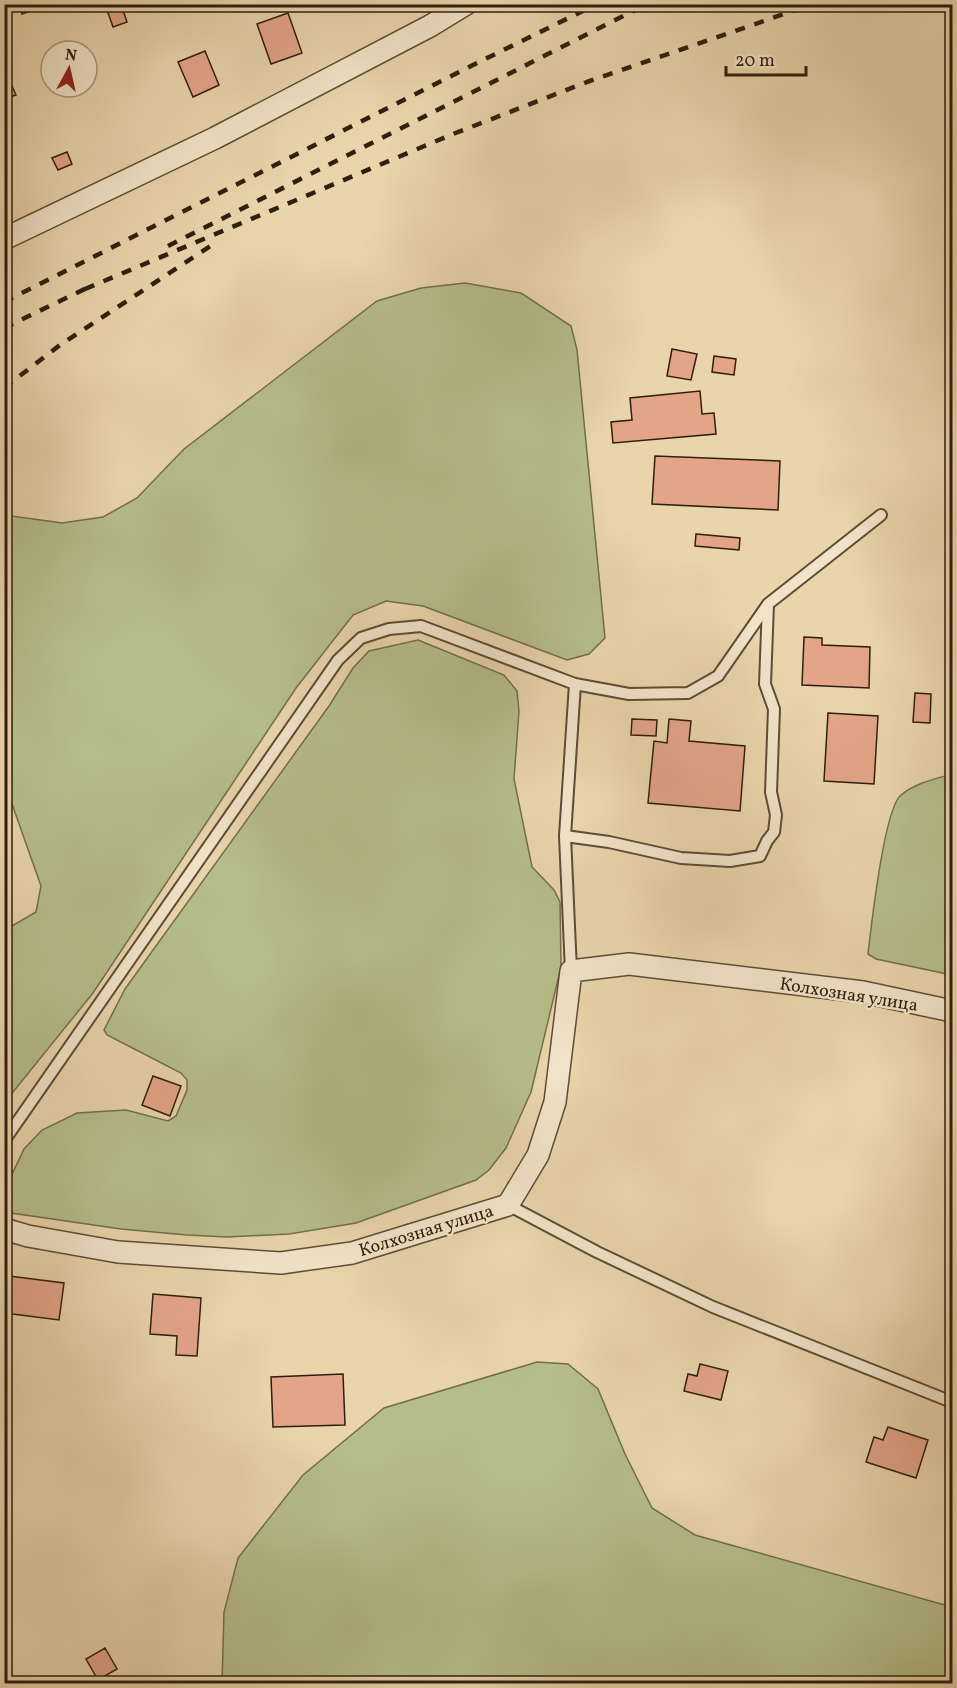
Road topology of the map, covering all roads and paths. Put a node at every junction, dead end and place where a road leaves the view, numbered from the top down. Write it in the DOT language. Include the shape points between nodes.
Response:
graph roads {
  1 [pos="466,4"];
  2 [pos="4,239"];
  3 [pos="881,515"];
  4 [pos="768,604"];
  5 [pos="575,684"];
  6 [pos="565,836"];
  7 [pos="571,971"];
  8 [pos="952,1011"];
  9 [pos="4,1141"];
  10 [pos="508,1205"];
  11 [pos="4,1229"];
  12 [pos="952,1402"];
  1 -- 2 [label="street" via="215,138"];
  3 -- 4 [label="lane"];
  4 -- 5 [label="lane" via="718,676 688,693 629,694"];
  4 -- 6 [label="lane" via="765,684 774,709 771,792 776,815 774,832 760,856 730,861 681,858"];
  5 -- 6 [label="lane"];
  5 -- 9 [label="lane" via="422,626 389,629 361,638 338,660"];
  6 -- 7 [label="lane"];
  7 -- 8 [label="street, Колхозная улица" via="629,964 863,992"];
  7 -- 10 [label="street, Колхозная улица" via="555,1102 538,1155"];
  10 -- 11 [label="street, Колхозная улица" via="352,1253 281,1263 118,1252"];
  10 -- 12 [label="lane" via="713,1307"];
}
